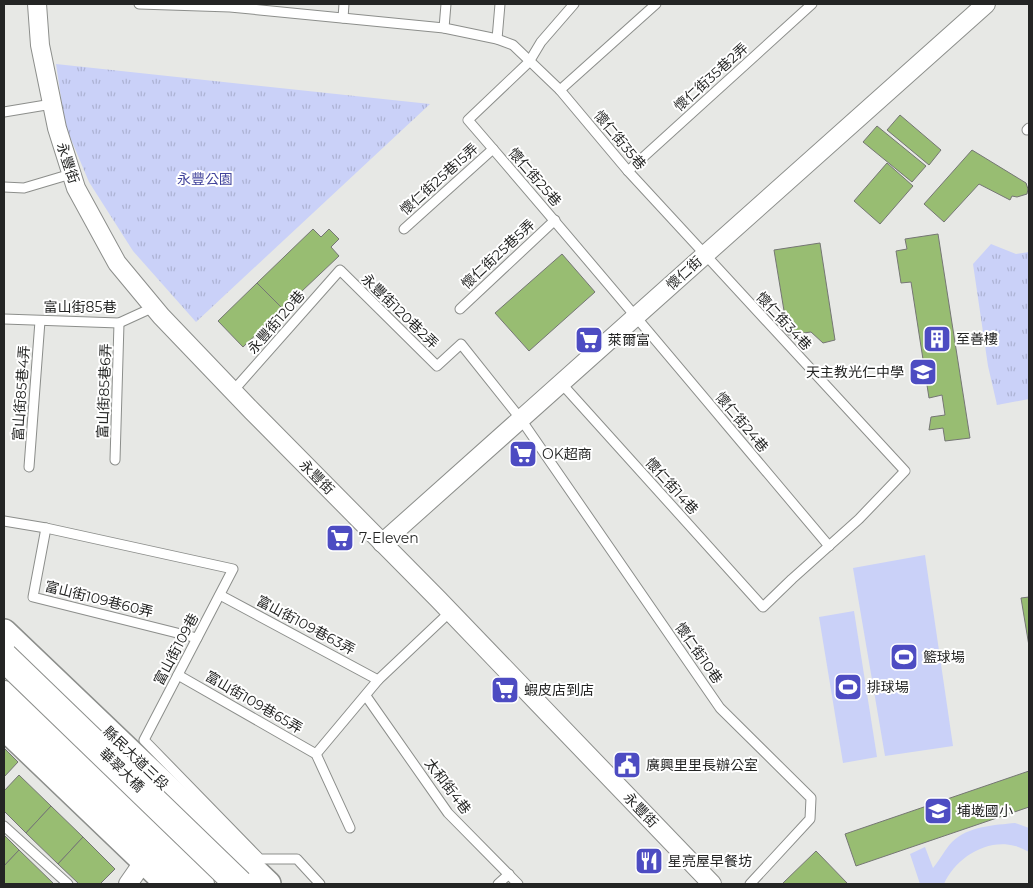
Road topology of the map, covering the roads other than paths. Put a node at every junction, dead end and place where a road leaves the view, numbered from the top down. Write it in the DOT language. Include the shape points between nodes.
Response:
graph roads {
  1 [pos="37,4"];
  2 [pos="139,4"];
  3 [pos="344,4"];
  4 [pos="446,4"];
  5 [pos="500,4"];
  6 [pos="574,4"];
  7 [pos="656,4"];
  8 [pos="812,4"];
  9 [pos="986,4"];
  10 [pos="230,6"];
  11 [pos="343,18"];
  12 [pos="444,28"];
  13 [pos="497,38"];
  14 [pos="529,62"];
  15 [pos="560,90"];
  16 [pos="52,104"];
  17 [pos="4,112"];
  18 [pos="493,149"];
  19 [pos="628,171"];
  20 [pos="71,174"];
  21 [pos="4,186"];
  22 [pos="555,220"];
  23 [pos="404,229"];
  24 [pos="704,255"];
  25 [pos="340,270"];
  26 [pos="154,307"];
  27 [pos="460,309"];
  28 [pos="635,317"];
  29 [pos="4,319"];
  30 [pos="40,321"];
  31 [pos="119,323"];
  32 [pos="561,383"];
  33 [pos="233,391"];
  34 [pos="520,418"];
  35 [pos="115,460"];
  36 [pos="29,468"];
  37 [pos="4,521"];
  38 [pos="46,528"];
  39 [pos="382,542"];
  40 [pos="829,546"];
  41 [pos="220,595"];
  42 [pos="450,612"];
  43 [pos="4,632"];
  44 [pos="197,638"];
  45 [pos="4,657"];
  46 [pos="178,674"];
  47 [pos="378,680"];
  48 [pos="4,695"];
  49 [pos="366,696"];
  50 [pos="4,727"];
  51 [pos="316,754"];
  52 [pos="4,826"];
  53 [pos="350,828"];
  54 [pos="144,861"];
  55 [pos="509,874"];
  56 [pos="68,884"];
  57 [pos="128,884"];
  58 [pos="168,884"];
  59 [pos="200,884"];
  60 [pos="239,884"];
  61 [pos="268,884"];
  62 [pos="320,884"];
  63 [pos="498,884"];
  64 [pos="518,884"];
  65 [pos="712,884"];
  66 [pos="750,884"];
  1 -- 16 [label="street, 永豐街" via="40,45"];
  2 -- 10 [label="lane"];
  3 -- 11 [label="lane"];
  4 -- 12 [label="lane"];
  5 -- 13 [label="lane"];
  6 -- 14 [label="lane" via="541,42"];
  7 -- 15 [label="lane"];
  8 -- 19 [label="lane, 懷仁街35巷2弄"];
  9 -- 24 [label="street, 懷仁街"];
  10 -- 11 [label="lane"];
  11 -- 12 [label="lane"];
  12 -- 13 [label="lane"];
  13 -- 14 [label="lane, 懷仁街35巷" via="513,45"];
  14 -- 15 [label="lane, 懷仁街35巷"];
  14 -- 18 [label="lane, 懷仁街25巷" via="468,120"];
  15 -- 19 [label="lane, 懷仁街35巷"];
  16 -- 17 [label="lane"];
  16 -- 20 [label="street, 永豐街"];
  18 -- 22 [label="lane, 懷仁街25巷"];
  18 -- 23 [label="lane, 懷仁街25巷15弄"];
  19 -- 24 [label="lane, 懷仁街35巷"];
  20 -- 21 [label="lane" via="24,188"];
  20 -- 26 [label="street, 永豐街" via="117,263"];
  22 -- 27 [label="lane, 懷仁街25巷5弄"];
  22 -- 28 [label="lane, 懷仁街25巷"];
  24 -- 28 [label="street, 懷仁街"];
  24 -- 40 [label="lane, 懷仁街34巷" via="905,471"];
  25 -- 33 [label="lane, 永豐街120巷"];
  25 -- 34 [label="lane, 永豐街120巷2弄" via="437,366 461,344"];
  26 -- 31 [label="lane, 富山街85巷"];
  26 -- 33 [label="street, 永豐街"];
  28 -- 32 [label="street, 懷仁街"];
  28 -- 40 [label="lane, 懷仁街24巷"];
  29 -- 30 [label="lane, 富山街85巷"];
  30 -- 31 [label="lane, 富山街85巷"];
  30 -- 36 [label="lane, 富山街85巷4弄"];
  31 -- 35 [label="lane, 富山街85巷6弄"];
  32 -- 34 [label="street, 懷仁街"];
  32 -- 40 [label="lane, 懷仁街14巷" via="763,608"];
  33 -- 39 [label="street, 永豐街"];
  34 -- 39 [label="street, 懷仁街"];
  34 -- 66 [label="lane, 懷仁街10巷" via="720,708 812,798 810,819"];
  37 -- 38 [label="lane, 富山街109巷"];
  38 -- 41 [label="lane, 富山街109巷" via="234,569"];
  38 -- 44 [label="lane, 富山街109巷60弄" via="33,597"];
  39 -- 42 [label="street, 永豐街"];
  41 -- 44 [label="lane, 富山街109巷"];
  41 -- 47 [label="lane, 富山街109巷63弄"];
  42 -- 47 [label="lane"];
  42 -- 65 [label="street, 永豐街"];
  43 -- 61 [label="street, 縣民大道三段"];
  44 -- 46 [label="lane, 富山街109巷"];
  45 -- 60 [label="highway, 華翠大橋, bridge"];
  46 -- 51 [label="lane, 富山街109巷65弄"];
  46 -- 62 [label="lane, 富山街109巷" via="144,740 260,859 297,859"];
  47 -- 49 [label="lane"];
  48 -- 59 [label="highway, 華翠大橋"];
  49 -- 51 [label="lane"];
  49 -- 55 [label="lane, 太和街4巷" via="448,813"];
  50 -- 54 [label="street"];
  51 -- 53 [label="lane"];
  52 -- 56 [label="lane"];
  54 -- 57 [label="street"];
  54 -- 58 [label="street"];
  55 -- 63 [label="lane"];
  55 -- 64 [label="lane, 太和街4巷"];
}
